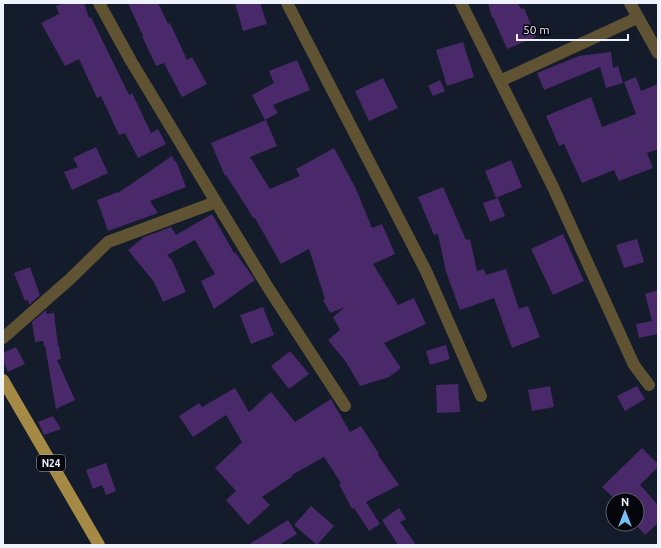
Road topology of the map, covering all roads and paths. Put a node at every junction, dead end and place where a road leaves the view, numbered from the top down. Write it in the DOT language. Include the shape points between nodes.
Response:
graph roads {
  1 [pos="99,3"];
  2 [pos="287,3"];
  3 [pos="461,3"];
  4 [pos="630,3"];
  5 [pos="638,18"];
  6 [pos="658,53"];
  7 [pos="500,81"];
  8 [pos="216,202"];
  9 [pos="3,338"];
  10 [pos="3,380"];
  11 [pos="649,385"];
  12 [pos="481,396"];
  13 [pos="345,406"];
  14 [pos="99,545"];
  1 -- 8 [label="street"];
  2 -- 12 [label="street" via="426,271"];
  3 -- 7 [label="street"];
  4 -- 5 [label="street"];
  5 -- 6 [label="street"];
  5 -- 7 [label="street"];
  7 -- 11 [label="street" via="553,187 634,365"];
  8 -- 9 [label="street" via="108,242"];
  8 -- 13 [label="street"];
  10 -- 14 [label="main road, N24"];
}
